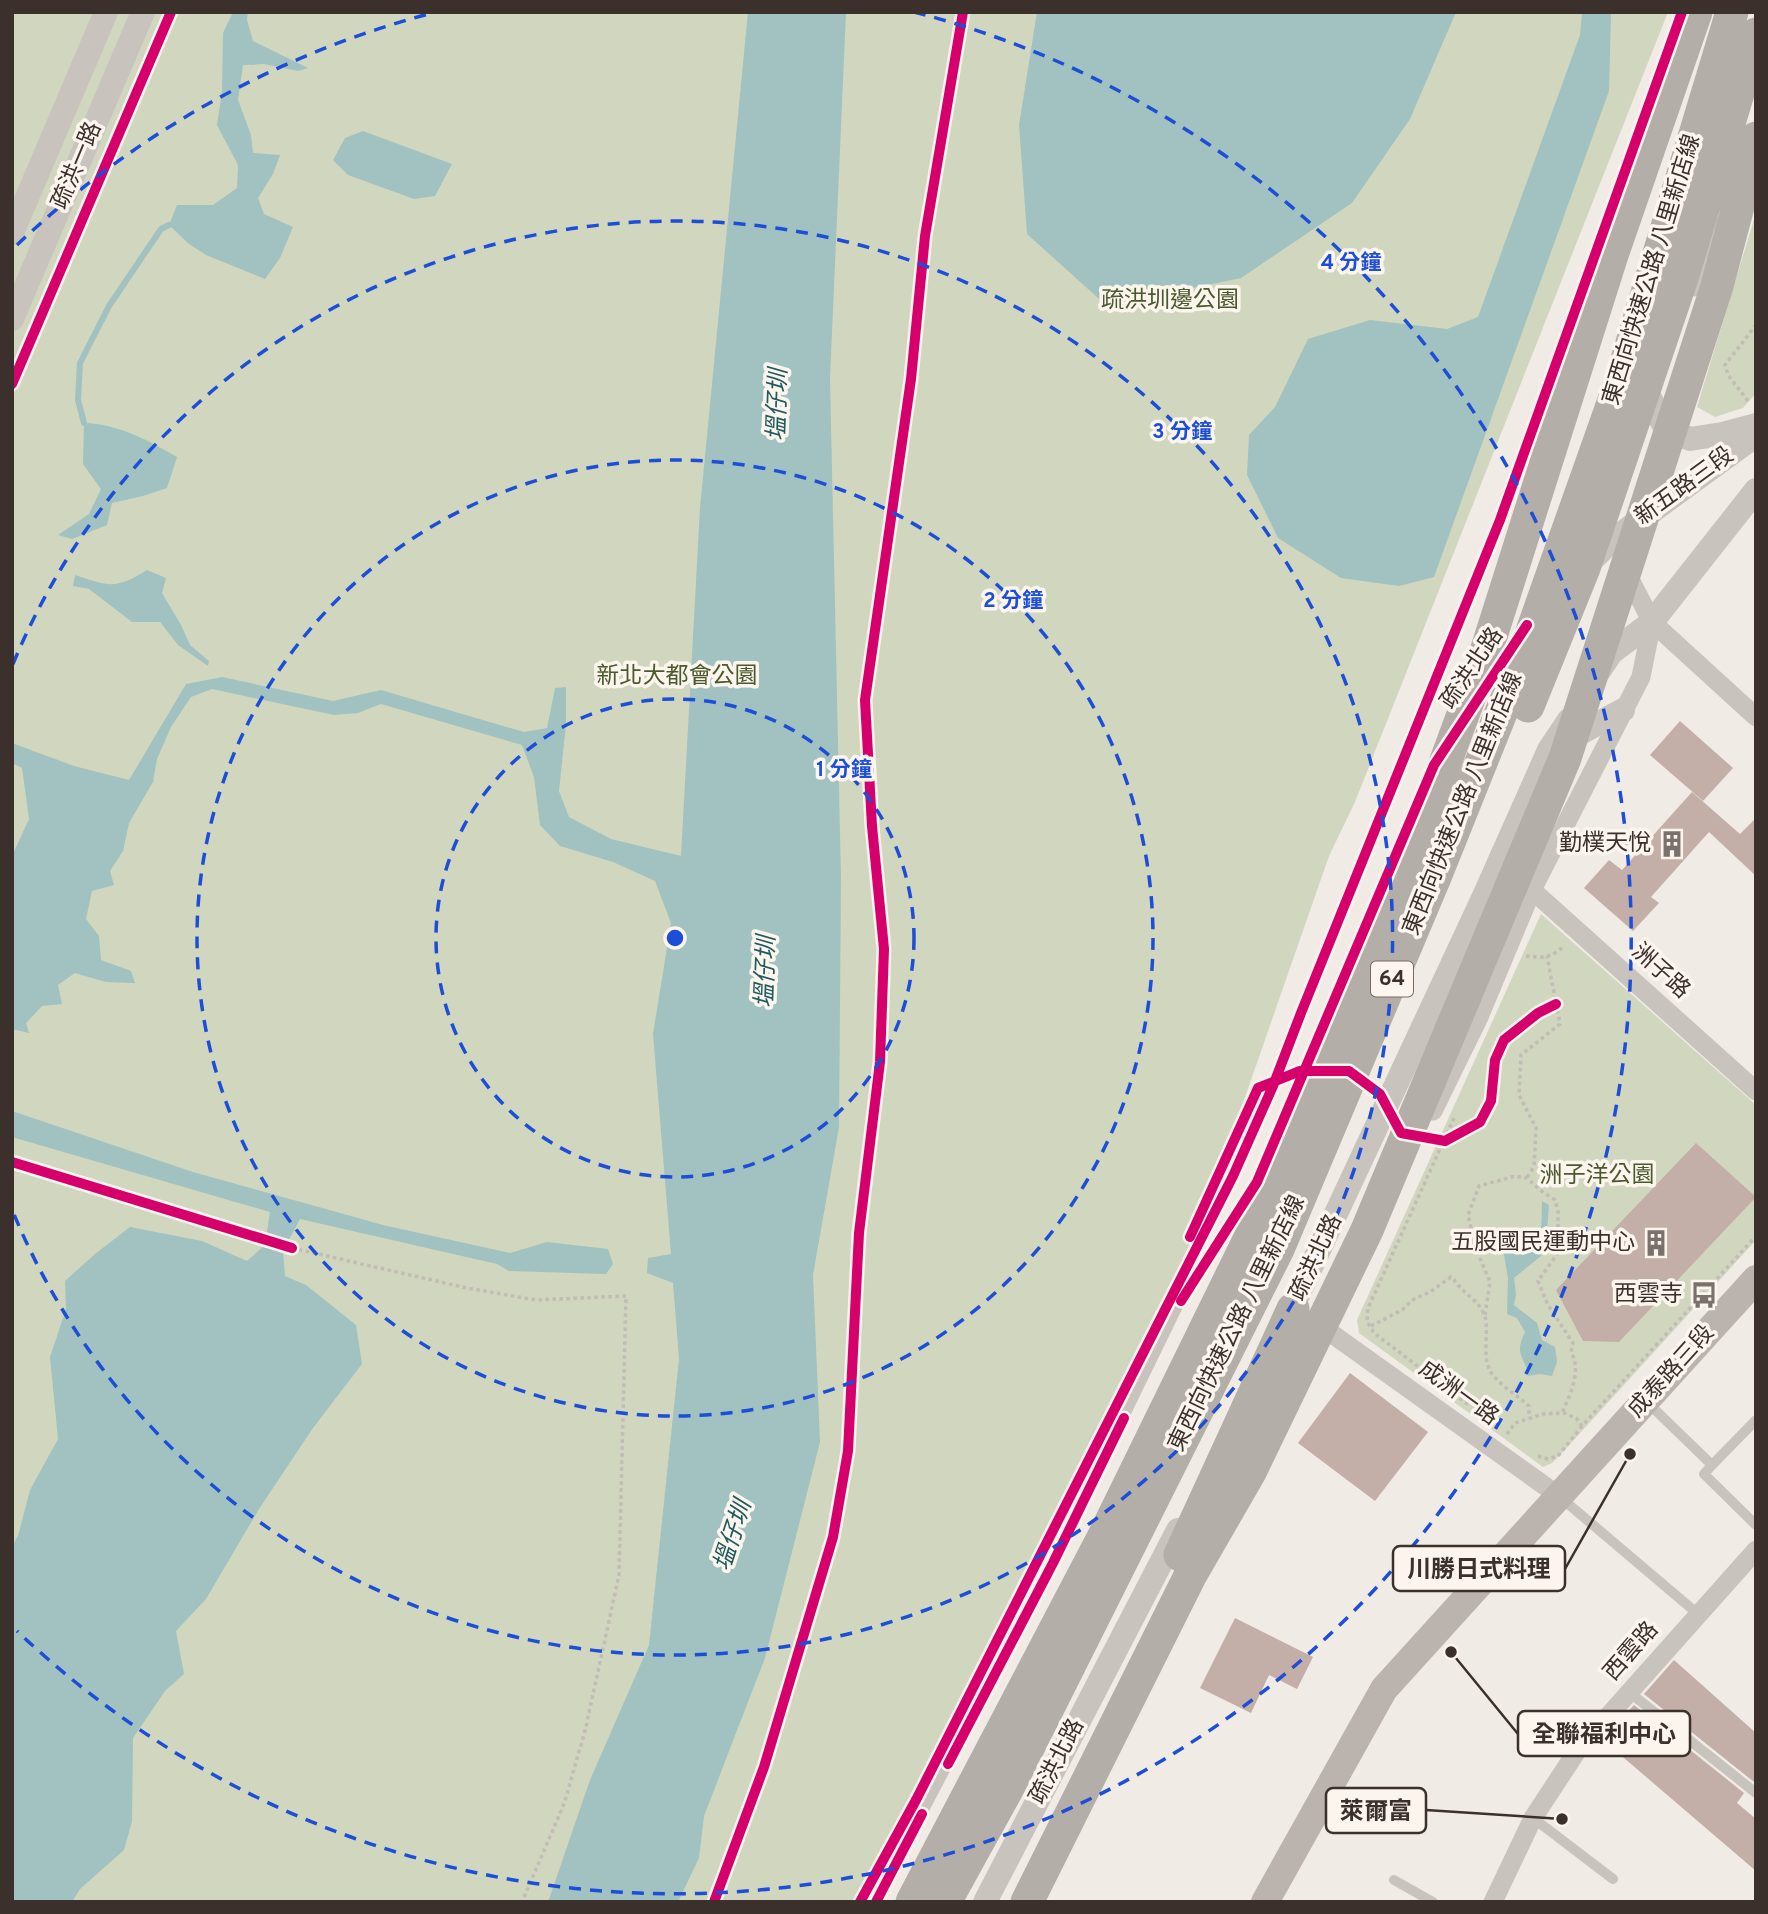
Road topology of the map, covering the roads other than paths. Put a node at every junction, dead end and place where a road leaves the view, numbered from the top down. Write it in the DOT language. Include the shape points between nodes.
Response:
graph roads {
  1 [pos="106,12"];
  2 [pos="144,12"];
  3 [pos="1696,12"];
  4 [pos="1732,12"];
  5 [pos="1756,34"];
  6 [pos="1756,132"];
  7 [pos="1756,138"];
  8 [pos="12,233"];
  9 [pos="12,319"];
  10 [pos="1649,396"];
  11 [pos="1756,427"];
  12 [pos="1756,490"];
  13 [pos="1610,542"];
  14 [pos="1652,622"];
  15 [pos="1527,625"];
  16 [pos="1623,710"];
  17 [pos="1756,717"];
  18 [pos="1549,750"];
  19 [pos="1531,890"];
  20 [pos="1756,1091"];
  21 [pos="1262,1231"];
  22 [pos="1753,1287"];
  23 [pos="1293,1309"];
  24 [pos="1328,1331"];
  25 [pos="1646,1401"];
  26 [pos="1756,1420"];
  27 [pos="1712,1465"];
  28 [pos="1559,1496"];
  29 [pos="1756,1525"];
  30 [pos="1756,1550"];
  31 [pos="1698,1614"];
  32 [pos="1629,1692"];
  33 [pos="1756,1793"];
  34 [pos="1533,1818"];
  35 [pos="1613,1879"];
  36 [pos="1394,1880"];
  37 [pos="876,1902"];
  38 [pos="894,1902"];
  39 [pos="912,1902"];
  40 [pos="920,1902"];
  41 [pos="946,1902"];
  42 [pos="966,1902"];
  43 [pos="985,1902"];
  44 [pos="1006,1902"];
  45 [pos="1027,1902"];
  46 [pos="1042,1902"];
  47 [pos="1265,1902"];
  48 [pos="1433,1902"];
  49 [pos="1493,1902"];
  1 -- 8 [label="street, 疏洪一路"];
  2 -- 9 [label="street, 疏洪一路"];
  3 -- 39 [label="highway" via="1612,255 1485,655 1383,931 1266,1205 1104,1536"];
  4 -- 41 [label="highway, 東西向快速公路 八里新店線 / 64" via="1619,386 1519,668 1435,877 1279,1249"];
  5 -- 42 [label="highway, 東西向快速公路 八里新店線 / 64" via="1682,278 1584,568 1453,890 1290,1269"];
  6 -- 10 [label="street"];
  7 -- 45 [label="highway" via="1717,286 1565,758 1367,1230 1250,1472 1191,1576"];
  10 -- 11 [label="street" via="1665,428 1690,439"];
  10 -- 13 [label="street" via="1602,496"];
  11 -- 13 [label="street, 新五路三段" via="1748,441"];
  12 -- 14 [label="street, 新五路三段"];
  13 -- 14 [label="street"];
  13 -- 15 [label="street, 疏洪北路"];
  14 -- 16 [label="street, 疏洪北路" via="1641,677"];
  14 -- 17 [label="street"];
  14 -- 18 [label="street, 疏洪北路" via="1611,653"];
  15 -- 21 [label="street, 疏洪北路"];
  15 -- 37 [label="lane, 疏洪北路" via="1434,765 1257,1182 1179,1304 1053,1563"];
  16 -- 18 [label="street"];
  16 -- 19 [label="street, 疏洪北路"];
  18 -- 23 [label="street, 疏洪北路"];
  19 -- 20 [label="street, 洲子路"];
  19 -- 24 [label="street, 疏洪北路" via="1479,1017"];
  21 -- 38 [label="highway" via="1206,1294 1070,1568"];
  21 -- 40 [label="street, 疏洪北路" via="1143,1488"];
  22 -- 25 [label="main road, 成泰路三段"];
  23 -- 43 [label="street, 疏洪北路"];
  23 -- 44 [label="highway" via="1175,1568"];
  24 -- 28 [label="street, 成洲一路"];
  24 -- 46 [label="street, 疏洪北路"];
  25 -- 27 [label="lane"];
  25 -- 28 [label="main road, 成泰路三段"];
  26 -- 27 [label="lane"];
  27 -- 29 [label="lane" via="1704,1474"];
  28 -- 31 [label="lane"];
  28 -- 47 [label="main road, 成泰路三段" via="1384,1689"];
  30 -- 31 [label="street, 西雲路"];
  31 -- 32 [label="street, 西雲路"];
  32 -- 33 [label="lane"];
  32 -- 34 [label="street, 西雲路" via="1577,1751"];
  34 -- 35 [label="lane"];
  34 -- 49 [label="street, 西雲路"];
  36 -- 48 [label="lane"];
}
